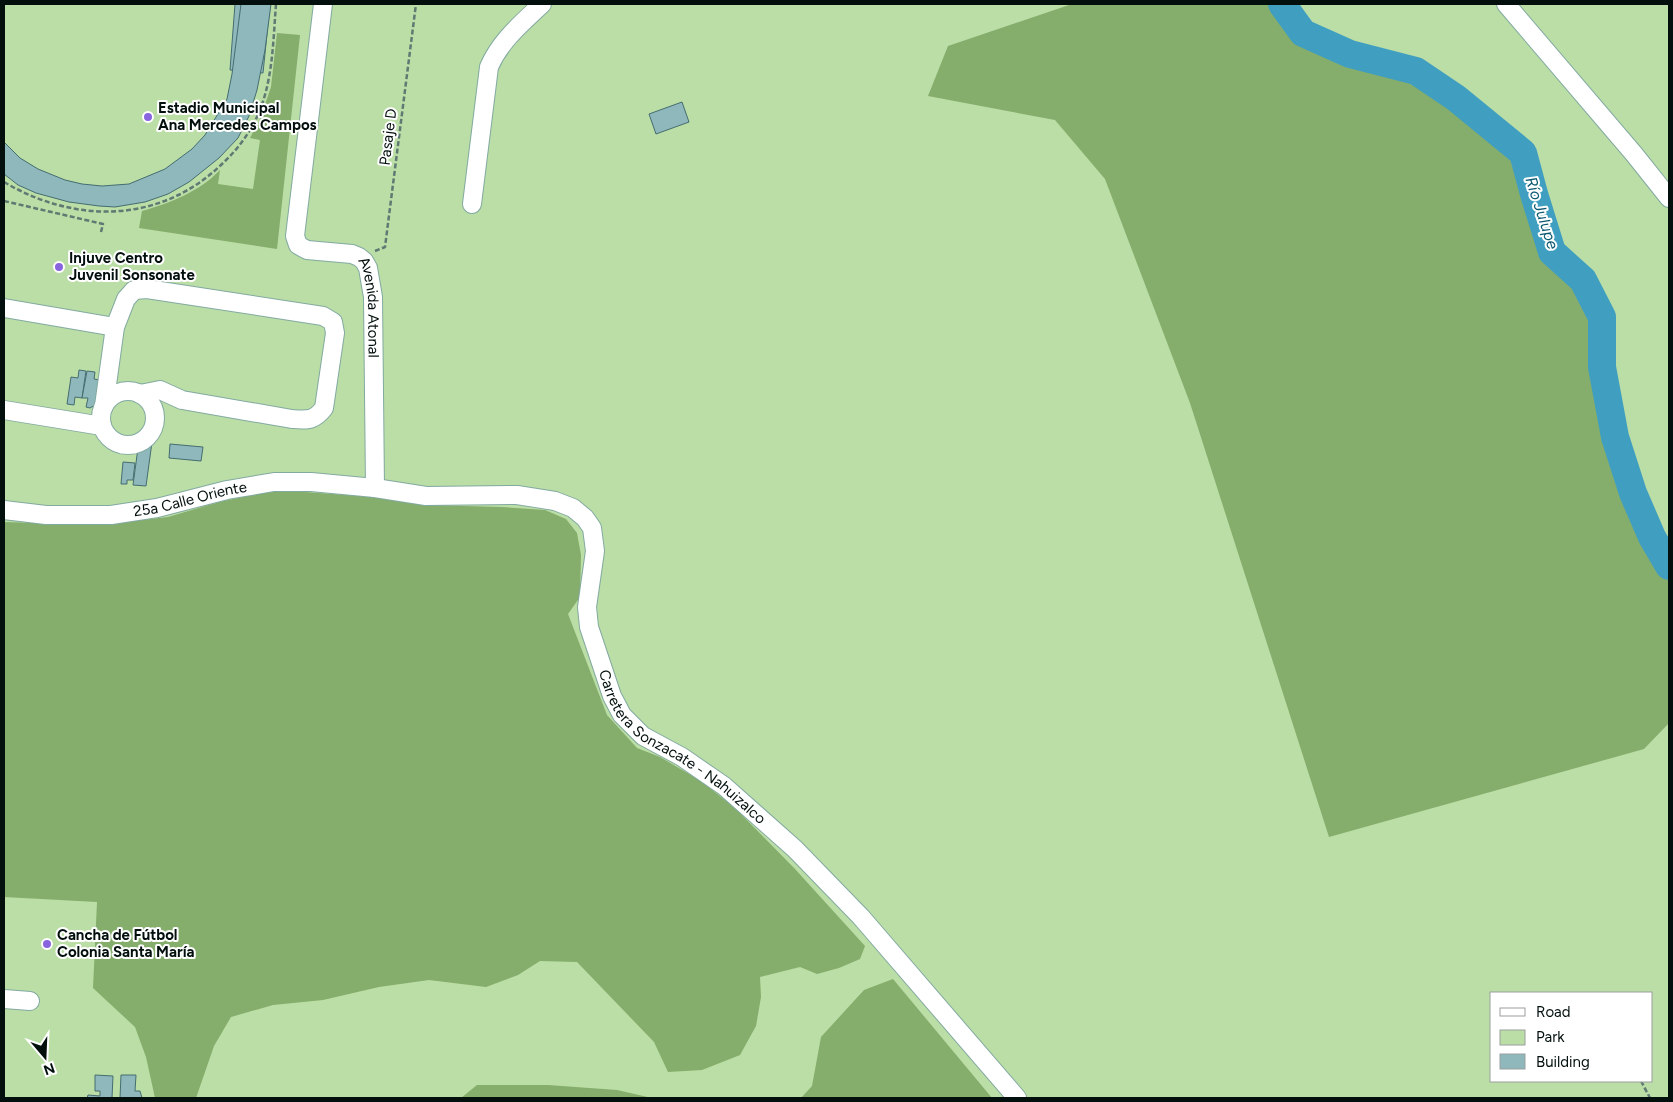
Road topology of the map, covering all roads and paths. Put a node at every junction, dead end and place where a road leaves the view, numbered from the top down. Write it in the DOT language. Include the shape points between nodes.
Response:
graph roads {
  1 [pos="276,4"];
  2 [pos="323,4"];
  3 [pos="416,4"];
  4 [pos="542,4"];
  5 [pos="1506,4"];
  6 [pos="4,182"];
  7 [pos="1669,198"];
  8 [pos="4,201"];
  9 [pos="472,204"];
  10 [pos="101,232"];
  11 [pos="364,261"];
  12 [pos="4,308"];
  13 [pos="115,327"];
  14 [pos="110,363"];
  15 [pos="135,392"];
  16 [pos="182,400"];
  17 [pos="104,406"];
  18 [pos="4,410"];
  19 [pos="155,413"];
  20 [pos="102,426"];
  21 [pos="375,488"];
  22 [pos="4,510"];
  23 [pos="4,1000"];
  24 [pos="30,1001"];
  25 [pos="1642,1082"];
  26 [pos="1017,1098"];
  27 [pos="1650,1098"];
  1 -- 6 [label="path" via="268,85 256,119 231,155 197,185 160,203 116,212 91,211 47,202"];
  2 -- 11 [label="street, Avenida Atonal" via="295,236 298,245 307,250 352,254"];
  3 -- 11 [label="path, Pasaje D" via="385,247 369,252"];
  4 -- 9 [label="street" via="505,40 489,68"];
  5 -- 7 [label="street"];
  8 -- 10 [label="path" via="103,224"];
  11 -- 21 [label="street, Avenida Atonal" via="373,297"];
  12 -- 13 [label="street"];
  13 -- 14 [label="street"];
  13 -- 16 [label="street" via="126,299 134,290 147,289 323,316 332,322 335,333 324,408 318,417 292,419"];
  14 -- 15 [label="street" via="117,375"];
  14 -- 17 [label="street"];
  15 -- 16 [label="street" via="160,390"];
  15 -- 17 [label="street" via="120,392"];
  15 -- 19 [label="street" via="147,398"];
  16 -- 19 [label="street"];
  17 -- 20 [label="street"];
  18 -- 20 [label="street"];
  19 -- 20 [label="street" via="153,429 135,444 118,443"];
  21 -- 22 [label="street, 25a Calle Oriente" via="274,482 112,515 46,515"];
  21 -- 26 [label="street, Carretera Sonzacate - Nahuizalco" via="426,496 517,495 565,504 580,512 592,528 595,551 587,607 589,627 612,696 622,715 643,736 682,757 724,786 795,849 861,917"];
  23 -- 24 [label="street"];
  25 -- 27 [label="path"];
}
